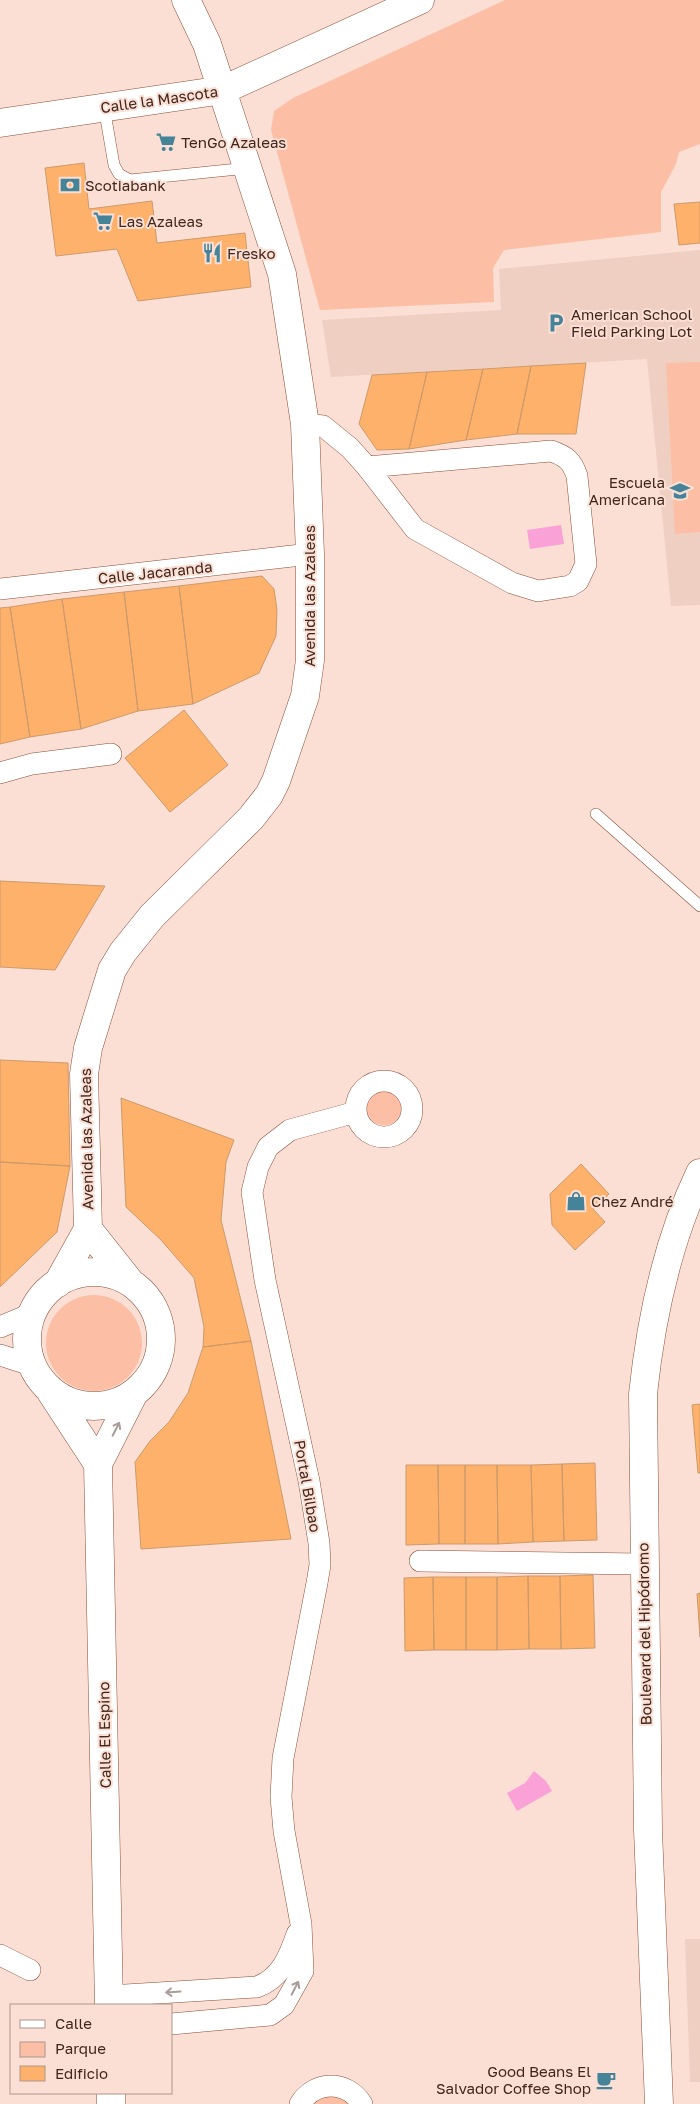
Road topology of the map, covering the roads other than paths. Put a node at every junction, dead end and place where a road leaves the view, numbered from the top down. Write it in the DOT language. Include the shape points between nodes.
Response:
graph roads {
  1 [pos="186,0"];
  2 [pos="420,0"];
  3 [pos="223,90"];
  4 [pos="104,107"];
  5 [pos="0,123"];
  6 [pos="248,168"];
  7 [pos="305,424"];
  8 [pos="367,467"];
  9 [pos="310,554"];
  10 [pos="0,589"];
  11 [pos="111,754"];
  12 [pos="0,773"];
  13 [pos="596,814"];
  14 [pos="700,906"];
  15 [pos="356,1112"];
  16 [pos="700,1173"];
  17 [pos="88,1229"];
  18 [pos="130,1282"];
  19 [pos="58,1283"];
  20 [pos="31,1314"];
  21 [pos="0,1327"];
  22 [pos="0,1355"];
  23 [pos="32,1365"];
  24 [pos="50,1390"];
  25 [pos="134,1393"];
  26 [pos="98,1464"];
  27 [pos="420,1561"];
  28 [pos="643,1564"];
  29 [pos="301,1924"];
  30 [pos="0,1955"];
  31 [pos="30,1970"];
  32 [pos="211,1990"];
  33 [pos="109,2001"];
  34 [pos="214,2020"];
  35 [pos="172,2024"];
  36 [pos="300,2104"];
  37 [pos="362,2104"];
  38 [pos="659,2104"];
  1 -- 3 [label="street, Avenida las Azaleas" via="207,44"];
  2 -- 3 [label="street, Calle la Mascota"];
  3 -- 4 [label="street, Calle la Mascota"];
  3 -- 6 [label="street, Avenida las Azaleas"];
  4 -- 5 [label="street, Calle la Mascota"];
  4 -- 6 [label="lane" via="114,165 119,174 130,180"];
  6 -- 7 [label="street, Avenida las Azaleas" via="282,274"];
  7 -- 8 [label="street" via="323,426"];
  7 -- 9 [label="street, Avenida las Azaleas"];
  8 -- 8 [label="street" via="415,529 512,583 538,591 559,589 578,581 582,574 586,564 578,476 568,458 551,452"];
  9 -- 10 [label="street, Calle Jacaranda"];
  9 -- 17 [label="street, Avenida las Azaleas" via="310,660 305,696 276,780 251,818 152,916 123,952 105,989 84,1074"];
  11 -- 12 [label="street" via="32,764"];
  13 -- 14 [label="lane"];
  15 -- 29 [label="street, Portal Bilbao" via="290,1130 268,1147 258,1166 252,1192 265,1280 309,1481 319,1543 320,1565 282,1776 284,1831"];
  16 -- 28 [label="street, Boulevard del Hipódromo" via="658,1292 648,1345 642,1394"];
  17 -- 18 [label="street, Avenida las Azaleas"];
  17 -- 19 [label="street, Avenida las Azaleas"];
  18 -- 19 [label="street" via="110,1274 88,1272"];
  18 -- 25 [label="street" via="146,1296 156,1312 162,1342 158,1362"];
  19 -- 20 [label="street" via="42,1296"];
  20 -- 21 [label="street"];
  20 -- 23 [label="street" via="26,1335"];
  22 -- 23 [label="street"];
  23 -- 24 [label="street"];
  24 -- 25 [label="street" via="67,1401 97,1406 116,1402"];
  24 -- 26 [label="street"];
  26 -- 25 [label="street, Calle El Espino, one-way"];
  26 -- 33 [label="street, Calle El Espino"];
  27 -- 28 [label="street"];
  28 -- 38 [label="street, Boulevard del Hipódromo" via="648,1830"];
  29 -- 32 [label="street" via="288,1959 274,1978 257,1987"];
  34 -- 29 [label="street, Portal Bilbao, one-way" via="270,2015 284,2006 303,1971"];
  30 -- 31 [label="street"];
  32 -- 33 [label="street, one-way"];
  32 -- 34 [label="street"];
  34 -- 35 [label="street, Portal Bilbao"];
  36 -- 37 [label="street" via="314,2090 330,2085 348,2090"];
}
